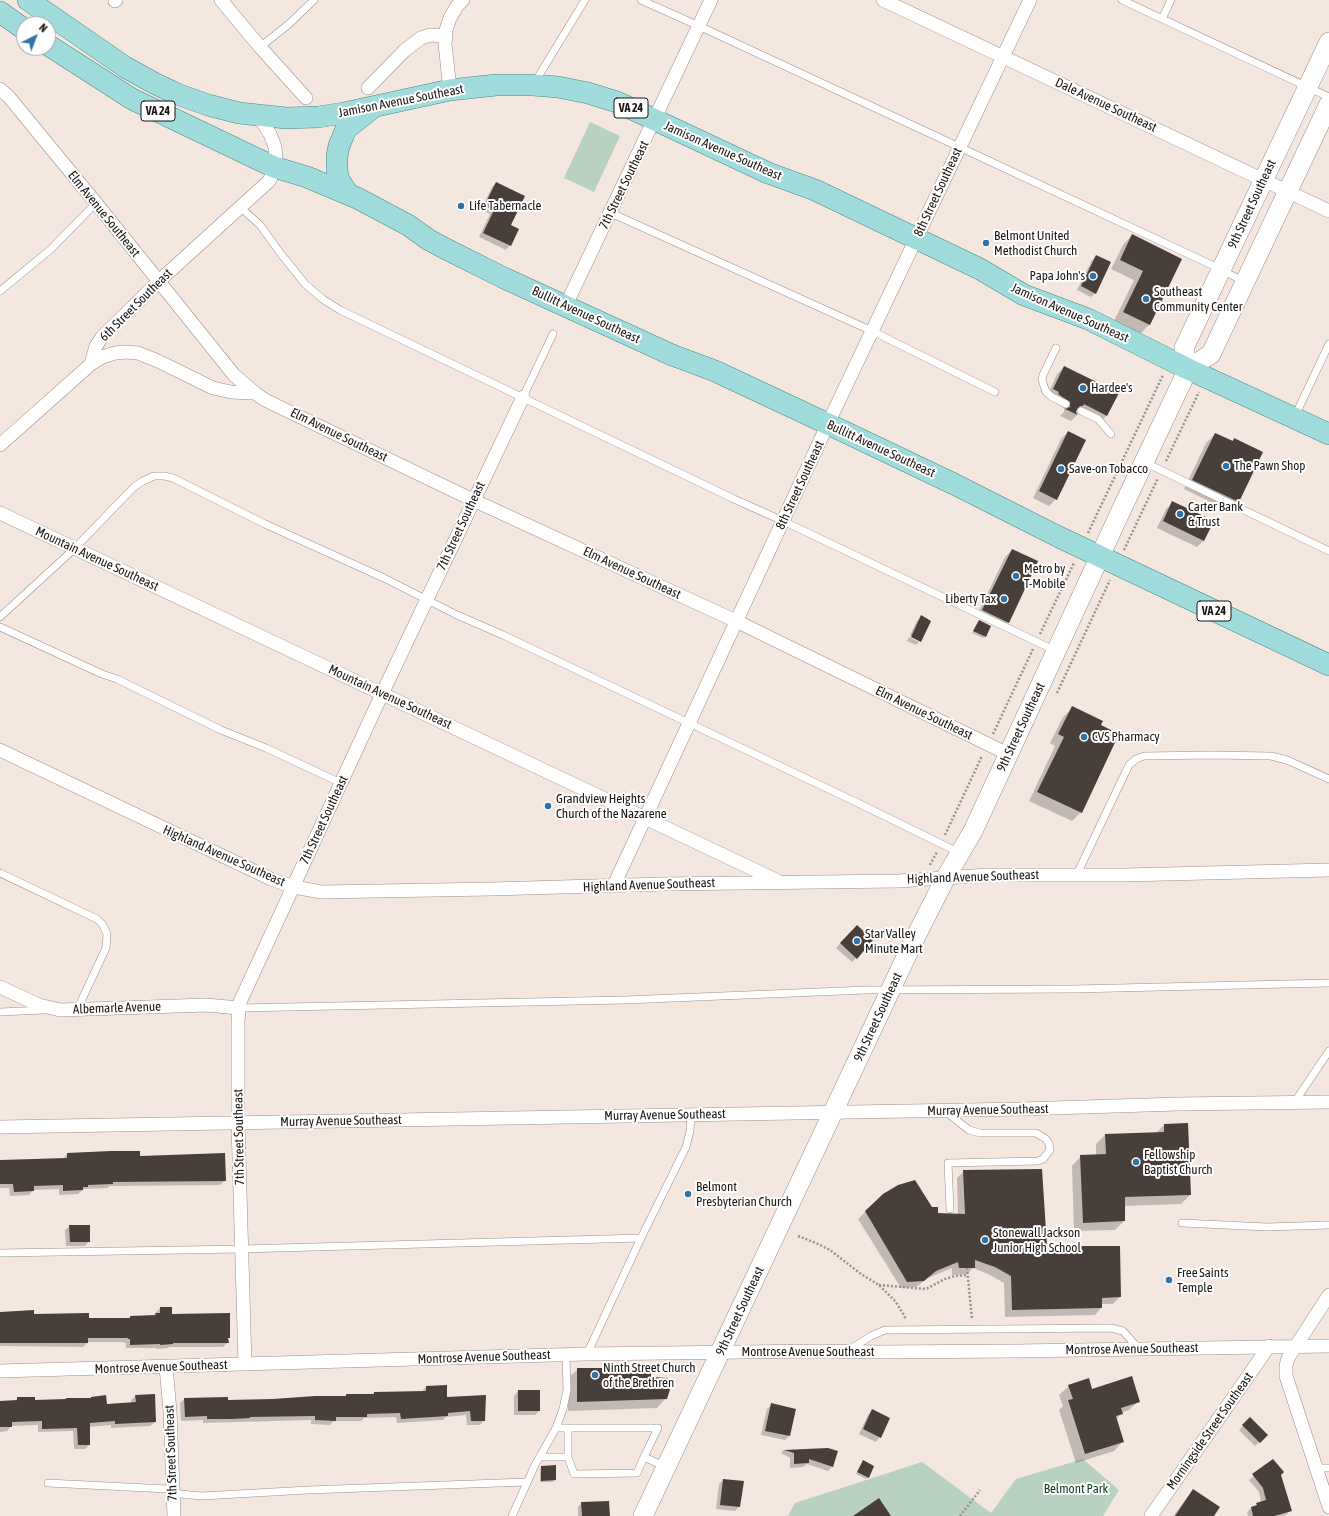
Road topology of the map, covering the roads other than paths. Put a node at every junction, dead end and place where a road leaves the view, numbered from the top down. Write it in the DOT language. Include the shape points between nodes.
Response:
graph roads {
  1 [pos="28,0"];
  2 [pos="221,0"];
  3 [pos="314,0"];
  4 [pos="463,0"];
  5 [pos="585,0"];
  6 [pos="641,0"];
  7 [pos="711,0"];
  8 [pos="882,0"];
  9 [pos="1030,0"];
  10 [pos="1122,0"];
  11 [pos="1171,0"];
  12 [pos="1132,2"];
  13 [pos="0,12"];
  14 [pos="1162,19"];
  15 [pos="16,23"];
  16 [pos="699,26"];
  17 [pos="445,36"];
  18 [pos="1329,42"];
  19 [pos="260,47"];
  20 [pos="56,50"];
  21 [pos="1003,57"];
  22 [pos="533,85"];
  23 [pos="1307,87"];
  24 [pos="450,90"];
  25 [pos="1,93"];
  26 [pos="1329,96"];
  27 [pos="373,97"];
  28 [pos="306,98"];
  29 [pos="1329,104"];
  30 [pos="255,115"];
  31 [pos="655,120"];
  32 [pos="960,147"];
  33 [pos="274,166"];
  34 [pos="1263,180"];
  35 [pos="1288,191"];
  36 [pos="348,194"];
  37 [pos="96,203"];
  38 [pos="240,207"];
  39 [pos="1329,211"];
  40 [pos="611,213"];
  41 [pos="916,239"];
  42 [pos="429,240"];
  43 [pos="1221,270"];
  44 [pos="159,281"];
  45 [pos="1245,282"];
  46 [pos="0,291"];
  47 [pos="566,305"];
  48 [pos="872,331"];
  49 [pos="553,334"];
  50 [pos="1329,344"];
  51 [pos="1056,348"];
  52 [pos="91,364"];
  53 [pos="1188,369"];
  54 [pos="995,392"];
  55 [pos="255,393"];
  56 [pos="523,397"];
  57 [pos="1066,404"];
  58 [pos="1081,411"];
  59 [pos="1295,417"];
  60 [pos="828,424"];
  61 [pos="1111,434"];
  62 [pos="1329,434"];
  63 [pos="0,445"];
  64 [pos="1144,461"];
  65 [pos="473,500"];
  66 [pos="0,513"];
  67 [pos="783,521"];
  68 [pos="74,549"];
  69 [pos="1329,551"];
  70 [pos="1108,560"];
  71 [pos="426,600"];
  72 [pos="0,617"];
  73 [pos="736,621"];
  74 [pos="0,627"];
  75 [pos="1056,651"];
  76 [pos="1329,664"];
  77 [pos="382,694"];
  78 [pos="690,724"];
  79 [pos="0,750"];
  80 [pos="1008,754"];
  81 [pos="1329,779"];
  82 [pos="342,783"];
  83 [pos="645,818"];
  84 [pos="960,853"];
  85 [pos="1329,870"];
  86 [pos="0,873"];
  87 [pos="1078,874"];
  88 [pos="946,876"];
  89 [pos="780,882"];
  90 [pos="614,886"];
  91 [pos="294,887"];
  92 [pos="1329,983"];
  93 [pos="0,987"];
  94 [pos="890,991"];
  95 [pos="239,1008"];
  96 [pos="53,1010"];
  97 [pos="77,1010"];
  98 [pos="0,1012"];
  99 [pos="1329,1051"];
  100 [pos="1329,1102"];
  101 [pos="1294,1103"];
  102 [pos="945,1111"];
  103 [pos="834,1112"];
  104 [pos="691,1115"];
  105 [pos="238,1123"];
  106 [pos="0,1127"];
  107 [pos="950,1209"];
  108 [pos="1182,1223"];
  109 [pos="1329,1225"];
  110 [pos="641,1238"];
  111 [pos="242,1249"];
  112 [pos="0,1253"];
  113 [pos="1329,1295"];
  114 [pos="1269,1346"];
  115 [pos="1295,1346"];
  116 [pos="1329,1346"];
  117 [pos="1139,1349"];
  118 [pos="847,1352"];
  119 [pos="720,1353"];
  120 [pos="566,1354"];
  121 [pos="587,1354"];
  122 [pos="245,1364"];
  123 [pos="166,1367"];
  124 [pos="0,1371"];
  125 [pos="556,1428"];
  126 [pos="568,1428"];
  127 [pos="540,1456"];
  128 [pos="568,1457"];
  129 [pos="644,1457"];
  130 [pos="666,1467"];
  131 [pos="1315,1468"];
  132 [pos="1329,1468"];
  133 [pos="527,1482"];
  134 [pos="48,1483"];
  135 [pos="173,1491"];
  136 [pos="1329,1507"];
  137 [pos="174,1516"];
  138 [pos="512,1516"];
  139 [pos="643,1516"];
  140 [pos="1151,1516"];
  1 -- 30 [label="main road, Jamison Avenue Southeast / VA 24" via="125,67 154,83 208,105"];
  2 -- 19 [label="street"];
  3 -- 19 [label="lane"];
  4 -- 17 [label="street" via="450,18"];
  5 -- 22 [label="lane"];
  6 -- 16 [label="lane"];
  7 -- 16 [label="street, 7th Street Southeast"];
  8 -- 21 [label="street, Dale Avenue Southeast"];
  9 -- 21 [label="street, 8th Street Southeast"];
  10 -- 12 [label="lane"];
  11 -- 14 [label="lane"];
  12 -- 14 [label="lane"];
  13 -- 15 [label="main road"];
  14 -- 23 [label="lane"];
  16 -- 31 [label="street, 7th Street Southeast"];
  16 -- 32 [label="lane"];
  17 -- 24 [label="street"];
  17 -- 27 [label="street" via="430,35 421,38 404,51"];
  18 -- 23 [label="street, 9th Street Southeast"];
  19 -- 28 [label="street"];
  20 -- 33 [label="main road, VA 24" via="132,99"];
  21 -- 32 [label="street, 8th Street Southeast"];
  21 -- 34 [label="street, Dale Avenue Southeast"];
  22 -- 24 [label="main road, Jamison Avenue Southeast / VA 24" via="496,85"];
  22 -- 31 [label="main road, Jamison Avenue Southeast / VA 24" via="588,93 617,102"];
  23 -- 26 [label="lane"];
  23 -- 34 [label="street, 9th Street Southeast"];
  24 -- 27 [label="main road, Jamison Avenue Southeast / VA 24"];
  25 -- 37 [label="street, Elm Avenue Southeast"];
  27 -- 30 [label="main road, Jamison Avenue Southeast / VA 24" via="318,117 286,118"];
  27 -- 36 [label="main road" via="346,129 337,156 338,178"];
  29 -- 35 [label="street, 9th Street Southeast"];
  30 -- 33 [label="street" via="270,134 276,160"];
  31 -- 40 [label="street, 7th Street Southeast"];
  31 -- 41 [label="main road, Jamison Avenue Southeast / VA 24" via="768,174 816,190"];
  32 -- 41 [label="street, 8th Street Southeast"];
  32 -- 43 [label="lane"];
  33 -- 36 [label="main road, Bullitt Avenue Southeast / VA 24"];
  33 -- 38 [label="street, 6th Street Southeast" via="269,181"];
  33 -- 42 [label="main road, Bullitt Avenue Southeast / VA 24" via="290,179 396,230"];
  34 -- 35 [label="street, Dale Avenue Southeast"];
  34 -- 43 [label="street, 9th Street Southeast"];
  35 -- 39 [label="street, Dale Avenue Southeast"];
  35 -- 45 [label="street, 9th Street Southeast"];
  36 -- 42 [label="main road, Bullitt Avenue Southeast / VA 24" via="408,225"];
  37 -- 44 [label="street, Elm Avenue Southeast"];
  37 -- 46 [label="lane" via="51,249"];
  38 -- 44 [label="street, 6th Street Southeast"];
  38 -- 56 [label="lane" via="260,225 306,285 324,300"];
  40 -- 47 [label="street, 7th Street Southeast"];
  40 -- 48 [label="lane"];
  41 -- 48 [label="street, 8th Street Southeast"];
  41 -- 53 [label="main road, Jamison Avenue Southeast / VA 24" via="980,269 1024,295 1088,319"];
  42 -- 47 [label="main road, Bullitt Avenue Southeast / VA 24" via="504,278"];
  43 -- 45 [label="lane"];
  43 -- 53 [label="street, 9th Street Southeast" via="1184,348"];
  44 -- 52 [label="street, 6th Street Southeast" via="102,337 96,346"];
  44 -- 55 [label="street, Elm Avenue Southeast" via="234,375"];
  45 -- 53 [label="street, 9th Street Southeast" via="1211,354"];
  47 -- 60 [label="main road, Bullitt Avenue Southeast / VA 24"];
  48 -- 54 [label="lane"];
  48 -- 60 [label="street, 8th Street Southeast"];
  49 -- 56 [label="lane"];
  50 -- 59 [label="lane"];
  51 -- 57 [label="lane" via="1043,375 1043,386 1052,397"];
  52 -- 55 [label="street, Elm Avenue Southeast" via="115,353 138,353 214,388"];
  52 -- 63 [label="street"];
  53 -- 59 [label="main road, Jamison Avenue Southeast / VA 24"];
  53 -- 64 [label="street, 9th Street Southeast"];
  55 -- 65 [label="street, Elm Avenue Southeast"];
  56 -- 65 [label="street, 7th Street Southeast"];
  56 -- 67 [label="lane"];
  58 -- 61 [label="lane" via="1098,419"];
  59 -- 62 [label="main road, Jamison Avenue Southeast / VA 24"];
  60 -- 67 [label="street, 8th Street Southeast"];
  60 -- 70 [label="main road, Bullitt Avenue Southeast / VA 24"];
  64 -- 69 [label="lane"];
  64 -- 70 [label="street, 9th Street Southeast"];
  65 -- 71 [label="street, 7th Street Southeast"];
  65 -- 73 [label="street, Elm Avenue Southeast"];
  66 -- 68 [label="street, Mountain Avenue Southeast"];
  67 -- 73 [label="street, 8th Street Southeast"];
  67 -- 75 [label="lane"];
  68 -- 71 [label="lane" via="134,487 154,476 164,476 173,478"];
  68 -- 72 [label="lane"];
  68 -- 77 [label="street, Mountain Avenue Southeast"];
  70 -- 75 [label="street, 9th Street Southeast"];
  70 -- 76 [label="main road, Bullitt Avenue Southeast / VA 24"];
  71 -- 77 [label="street, 7th Street Southeast"];
  71 -- 78 [label="lane"];
  73 -- 78 [label="street, 8th Street Southeast"];
  73 -- 80 [label="street, Elm Avenue Southeast"];
  74 -- 82 [label="lane"];
  75 -- 80 [label="street, 9th Street Southeast"];
  77 -- 82 [label="street, 7th Street Southeast"];
  77 -- 83 [label="street, Mountain Avenue Southeast"];
  78 -- 83 [label="street, 8th Street Southeast"];
  78 -- 84 [label="lane"];
  79 -- 91 [label="street, Highland Avenue Southeast" via="271,879"];
  80 -- 84 [label="street, 9th Street Southeast" via="973,831"];
  81 -- 87 [label="lane" via="1287,760 1271,756 1144,756 1136,759 1129,765"];
  82 -- 91 [label="street, 7th Street Southeast"];
  83 -- 89 [label="street, Mountain Avenue Southeast"];
  83 -- 90 [label="street, 8th Street Southeast"];
  84 -- 88 [label="street, 9th Street Southeast"];
  85 -- 87 [label="street, Highland Avenue Southeast"];
  86 -- 97 [label="lane" via="97,919 103,925 107,934 106,948"];
  87 -- 88 [label="street, Highland Avenue Southeast"];
  88 -- 89 [label="street, Highland Avenue Southeast" via="899,881"];
  88 -- 94 [label="street, 9th Street Southeast"];
  89 -- 90 [label="street, Highland Avenue Southeast"];
  90 -- 91 [label="street, Highland Avenue Southeast" via="321,892"];
  91 -- 95 [label="street, 7th Street Southeast"];
  92 -- 94 [label="lane"];
  93 -- 96 [label="street, Albemarle Avenue"];
  94 -- 95 [label="lane"];
  94 -- 103 [label="street, 9th Street Southeast"];
  95 -- 97 [label="street, Albemarle Avenue" via="206,1005"];
  95 -- 105 [label="street, 7th Street Southeast"];
  96 -- 97 [label="street, Albemarle Avenue"];
  96 -- 98 [label="lane"];
  99 -- 101 [label="lane"];
  100 -- 101 [label="street, Murray Avenue Southeast"];
  101 -- 102 [label="street, Murray Avenue Southeast"];
  102 -- 103 [label="street, Murray Avenue Southeast"];
  102 -- 107 [label="lane" via="969,1130 980,1133 1036,1133 1046,1139 1050,1150 1038,1161 948,1163"];
  103 -- 104 [label="street, Murray Avenue Southeast"];
  103 -- 119 [label="street, 9th Street Southeast"];
  104 -- 105 [label="street, Murray Avenue Southeast"];
  104 -- 110 [label="lane" via="686,1147"];
  105 -- 106 [label="street, Murray Avenue Southeast"];
  105 -- 111 [label="street, 7th Street Southeast"];
  108 -- 109 [label="lane" via="1267,1227"];
  110 -- 111 [label="lane"];
  110 -- 121 [label="lane"];
  111 -- 112 [label="lane"];
  111 -- 122 [label="street, 7th Street Southeast"];
  113 -- 115 [label="street"];
  114 -- 115 [label="street, Montrose Avenue Southeast"];
  114 -- 117 [label="street, Montrose Avenue Southeast"];
  114 -- 140 [label="street, Morningside Street Southeast"];
  115 -- 116 [label="street, Montrose Avenue Southeast"];
  115 -- 131 [label="street" via="1288,1358 1286,1376"];
  117 -- 118 [label="street, Montrose Avenue Southeast"];
  117 -- 118 [label="lane" via="1123,1331 1111,1328 885,1330"];
  118 -- 119 [label="street, Montrose Avenue Southeast"];
  119 -- 121 [label="street, Montrose Avenue Southeast"];
  119 -- 130 [label="street, 9th Street Southeast"];
  120 -- 121 [label="street, Montrose Avenue Southeast"];
  120 -- 122 [label="street, Montrose Avenue Southeast"];
  120 -- 125 [label="lane" via="567,1390"];
  122 -- 123 [label="street, Montrose Avenue Southeast"];
  123 -- 124 [label="street, Montrose Avenue Southeast"];
  123 -- 135 [label="street, 7th Street Southeast"];
  125 -- 126 [label="lane"];
  125 -- 127 [label="lane"];
  126 -- 128 [label="lane"];
  126 -- 129 [label="lane" via="658,1428"];
  127 -- 128 [label="lane"];
  127 -- 133 [label="lane"];
  128 -- 129 [label="lane" via="574,1474 637,1473"];
  129 -- 130 [label="lane"];
  130 -- 139 [label="street, 9th Street Southeast"];
  131 -- 132 [label="lane"];
  131 -- 136 [label="street"];
  133 -- 135 [label="lane" via="202,1496"];
  133 -- 138 [label="lane"];
  134 -- 135 [label="lane"];
  135 -- 137 [label="street, 7th Street Southeast"];
}
